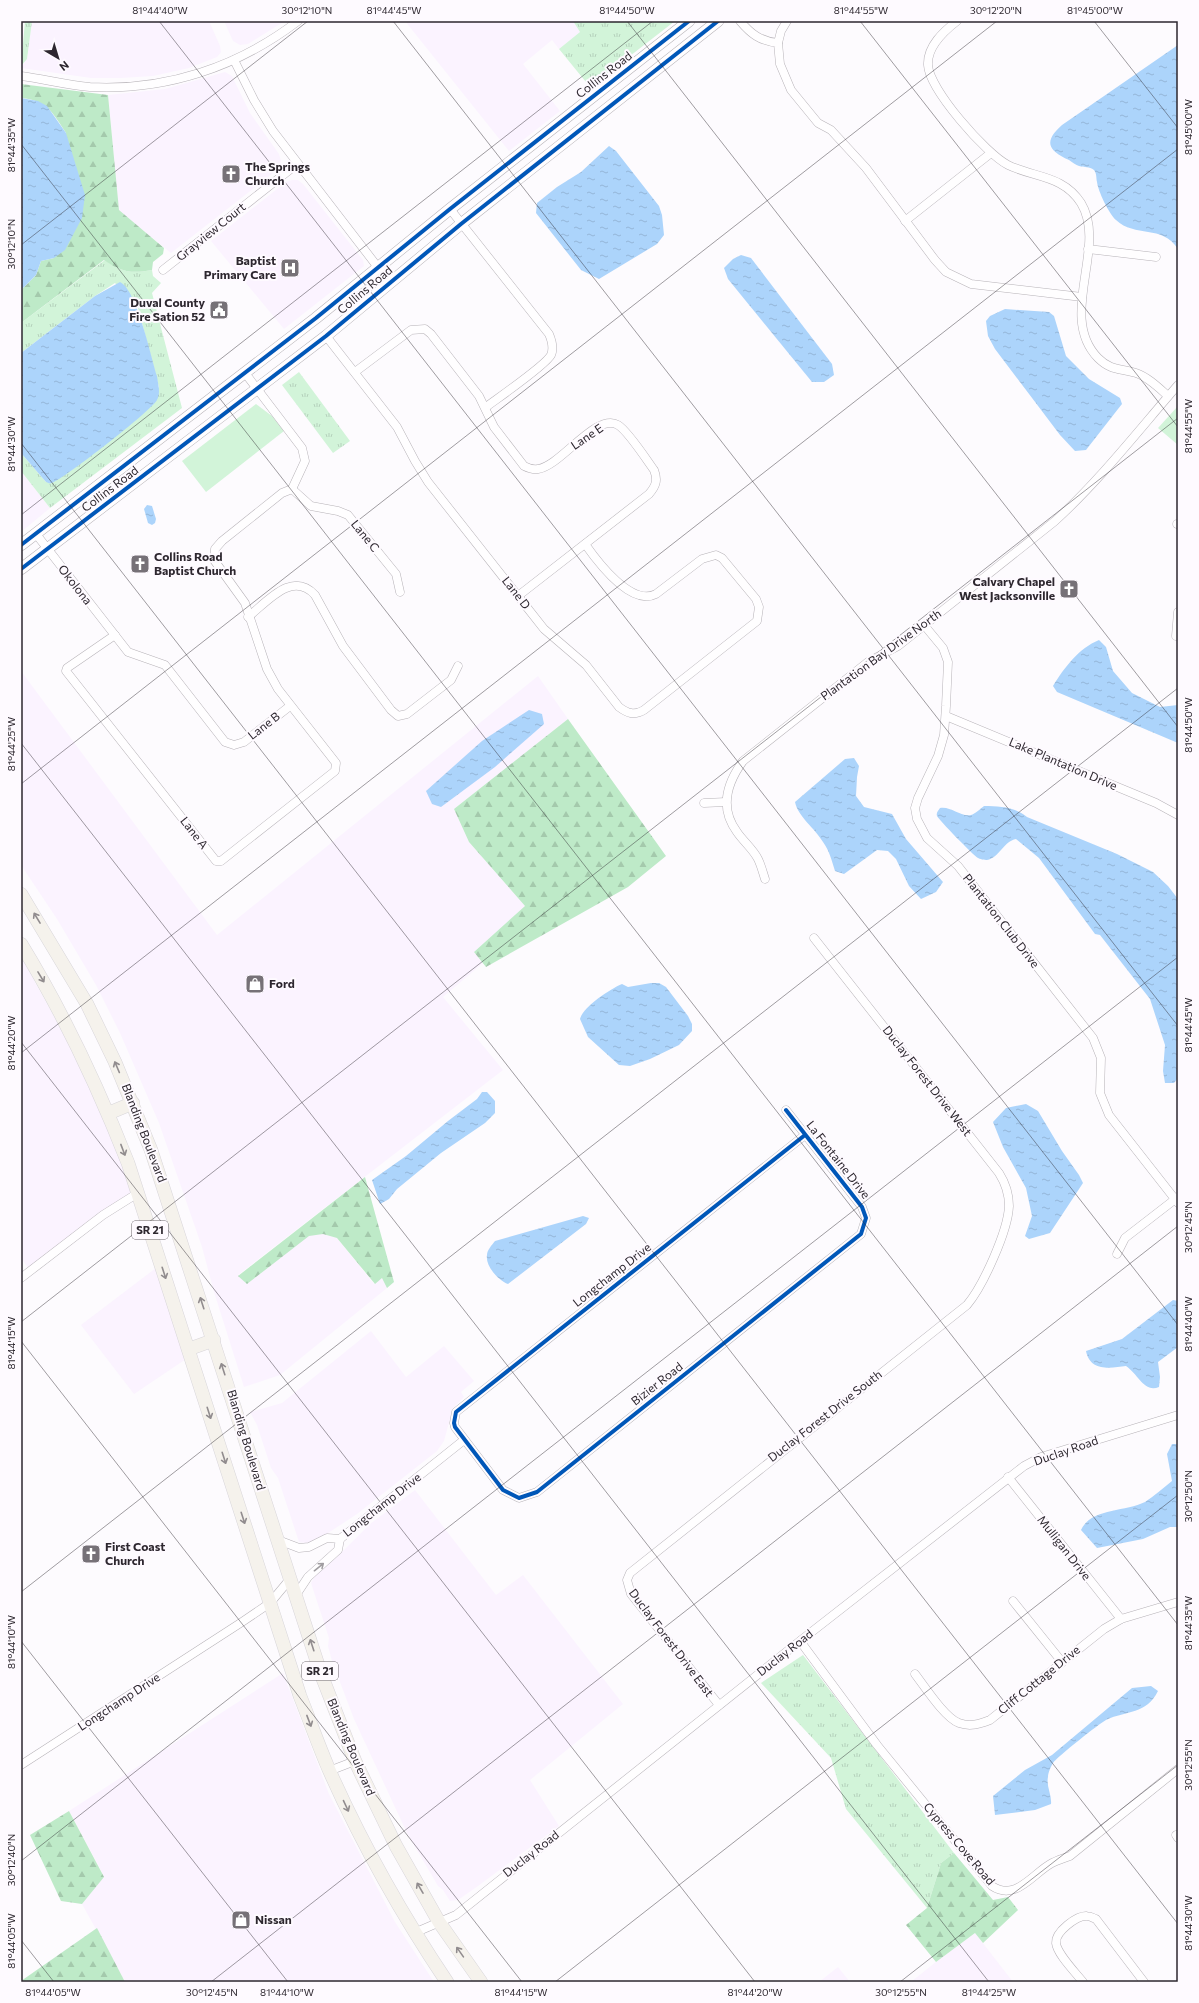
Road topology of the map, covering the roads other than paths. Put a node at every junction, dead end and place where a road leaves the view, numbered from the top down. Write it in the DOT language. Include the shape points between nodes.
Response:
graph roads {
  1 [pos="298,21"];
  2 [pos="689,21"];
  3 [pos="718,21"];
  4 [pos="740,21"];
  5 [pos="787,21"];
  6 [pos="957,21"];
  7 [pos="778,43"];
  8 [pos="234,60"];
  9 [pos="21,76"];
  10 [pos="614,103"];
  11 [pos="575,111"];
  12 [pos="991,153"];
  13 [pos="297,164"];
  14 [pos="450,209"];
  15 [pos="905,221"];
  16 [pos="461,224"];
  17 [pos="1088,249"];
  18 [pos="1156,257"];
  19 [pos="378,268"];
  20 [pos="163,270"];
  21 [pos="390,283"];
  22 [pos="1082,296"];
  23 [pos="326,336"];
  24 [pos="355,372"];
  25 [pos="245,373"];
  26 [pos="1178,385"];
  27 [pos="257,389"];
  28 [pos="1168,396"];
  29 [pos="486,407"];
  30 [pos="292,489"];
  31 [pos="36,534"];
  32 [pos="584,544"];
  33 [pos="21,545"];
  34 [pos="46,549"];
  35 [pos="21,569"];
  36 [pos="400,592"];
  37 [pos="518,596"];
  38 [pos="1178,612"];
  39 [pos="248,616"];
  40 [pos="924,625"];
  41 [pos="115,635"];
  42 [pos="1176,636"];
  43 [pos="458,666"];
  44 [pos="290,706"];
  45 [pos="946,716"];
  46 [pos="726,802"];
  47 [pos="704,803"];
  48 [pos="1178,815"];
  49 [pos="765,879"];
  50 [pos="21,894"];
  51 [pos="814,938"];
  52 [pos="21,944"];
  53 [pos="133,1103"];
  54 [pos="786,1110"];
  55 [pos="109,1113"];
  56 [pos="805,1135"];
  57 [pos="138,1193"];
  58 [pos="1177,1200"];
  59 [pos="865,1226"];
  60 [pos="1001,1235"];
  61 [pos="1117,1254"];
  62 [pos="21,1278"];
  63 [pos="214,1340"];
  64 [pos="189,1349"];
  65 [pos="1178,1415"];
  66 [pos="464,1440"];
  67 [pos="1008,1477"];
  68 [pos="340,1539"];
  69 [pos="278,1540"];
  70 [pos="290,1579"];
  71 [pos="627,1580"];
  72 [pos="296,1595"];
  73 [pos="1013,1601"];
  74 [pos="1178,1602"];
  75 [pos="270,1603"];
  76 [pos="1121,1619"];
  77 [pos="800,1641"];
  78 [pos="1062,1662"];
  79 [pos="915,1674"];
  80 [pos="719,1705"];
  81 [pos="354,1761"];
  82 [pos="21,1765"];
  83 [pos="1178,1769"];
  84 [pos="330,1771"];
  85 [pos="439,1922"];
  86 [pos="414,1933"];
  87 [pos="447,1982"];
  88 [pos="481,1982"];
  89 [pos="1083,1982"];
  90 [pos="1144,1982"];
  1 -- 8 [label="street" via="275,38"];
  2 -- 11 [label="main road, Collins Road"];
  3 -- 10 [label="main road, Collins Road"];
  4 -- 7 [label="street" via="750,33 760,39"];
  5 -- 7 [label="street"];
  6 -- 12 [label="street" via="936,41 929,55 928,65 949,105 974,138"];
  7 -- 15 [label="street" via="780,64 792,90 818,123 831,130 862,164"];
  8 -- 9 [label="street" via="207,71 167,82 127,87 89,87"];
  8 -- 13 [label="street" via="264,118"];
  10 -- 11 [label="main road" via="594,104"];
  10 -- 16 [label="main road, Collins Road"];
  11 -- 14 [label="main road, Collins Road"];
  12 -- 15 [label="street"];
  12 -- 17 [label="street" via="1008,165 1058,182 1070,190 1082,205 1088,220"];
  13 -- 19 [label="street"];
  13 -- 20 [label="street, Grayview Court"];
  14 -- 16 [label="street"];
  14 -- 19 [label="main road, Collins Road"];
  15 -- 22 [label="street" via="946,272 960,280 971,284"];
  16 -- 21 [label="main road, Collins Road"];
  16 -- 29 [label="street" via="549,334 552,342 552,350 546,361"];
  17 -- 18 [label="street"];
  17 -- 22 [label="street"];
  19 -- 21 [label="street"];
  19 -- 25 [label="main road, Collins Road"];
  21 -- 23 [label="main road, Collins Road"];
  22 -- 28 [label="street" via="1085,333 1089,347 1097,357 1113,369 1137,373"];
  23 -- 24 [label="street, Lane D"];
  23 -- 27 [label="main road, Collins Road"];
  24 -- 29 [label="street" via="408,332 418,328 425,329"];
  24 -- 37 [label="street, Lane D" via="397,427 428,482"];
  25 -- 27 [label="street"];
  25 -- 31 [label="main road, Collins Road"];
  26 -- 28 [label="street, Plantation Bay Drive North"];
  27 -- 30 [label="street" via="302,448 302,468"];
  27 -- 34 [label="main road, Collins Road"];
  28 -- 40 [label="street, Plantation Bay Drive North" via="1077,500 1055,521"];
  29 -- 32 [label="street, Lane E" via="494,427 507,445 524,466 531,469 537,470 549,465 598,426 611,423 621,427 654,470 656,484 649,494"];
  30 -- 36 [label="street, Lane C" via="311,506 348,515 396,574"];
  30 -- 39 [label="street, Lane B" via="282,493 219,544 213,554 220,571 245,603"];
  31 -- 33 [label="main road, Collins Road"];
  31 -- 34 [label="street, Okolona"];
  32 -- 37 [label="street"];
  32 -- 37 [label="street, Lane D" via="611,577 641,597 652,597 702,559 716,556 722,558 756,599 759,614 752,626 644,710 631,714 619,707 586,665 544,629"];
  34 -- 35 [label="main road, Collins Road"];
  34 -- 41 [label="street, Okolona"];
  38 -- 42 [label="street"];
  39 -- 43 [label="street" via="285,588 301,585 308,588 315,595 343,646 398,716 407,714 451,680"];
  39 -- 44 [label="street, Lane B" via="267,669"];
  40 -- 45 [label="street, Plantation Club Drive" via="943,648 948,662"];
  40 -- 46 [label="street, Plantation Bay Drive North" via="898,646 868,662 743,761 727,789"];
  41 -- 44 [label="street, Lane B" via="128,652 165,665 229,744 239,745 244,742"];
  41 -- 44 [label="street, Lane A" via="66,671 216,861 221,861 335,771 336,763"];
  45 -- 48 [label="street, Lake Plantation Drive" via="1156,803"];
  45 -- 58 [label="street, Plantation Club Drive" via="938,756 918,798 917,819 921,829 927,838 958,866 1092,1038 1102,1058 1100,1093 1108,1115"];
  46 -- 47 [label="street"];
  46 -- 49 [label="street, Plantation Bay Drive North" via="729,818 735,830 757,858"];
  53 -- 50 [label="main road, Blanding Boulevard / SR 21, one-way" via="87,1004"];
  51 -- 60 [label="street, Duclay Forest Drive West" via="1006,1184 1009,1206"];
  52 -- 55 [label="main road, SR 21, one-way" via="66,1022"];
  53 -- 55 [label="main road"];
  63 -- 53 [label="main road, Blanding Boulevard / SR 21, one-way" via="161,1177"];
  54 -- 56 [label="street, La Fontaine Drive"];
  55 -- 57 [label="main road, SR 21, one-way"];
  56 -- 59 [label="street, La Fontaine Drive" via="862,1207 866,1218"];
  56 -- 66 [label="street, Longchamp Drive" via="456,1412 455,1428"];
  57 -- 62 [label="street" via="103,1215"];
  57 -- 64 [label="main road, SR 21, one-way"];
  58 -- 61 [label="street" via="1125,1238"];
  59 -- 66 [label="street, Bizier Road" via="856,1240 537,1492 519,1498 503,1490"];
  60 -- 71 [label="street, Duclay Forest Drive South" via="984,1280 967,1305 636,1566"];
  63 -- 64 [label="main road"];
  69 -- 63 [label="main road, Blanding Boulevard / SR 21, one-way"];
  64 -- 75 [label="main road, SR 21, one-way"];
  65 -- 67 [label="street, Duclay Road" via="1041,1457"];
  66 -- 68 [label="street, Longchamp Drive"];
  67 -- 76 [label="street, Mulligan Drive"];
  67 -- 77 [label="street, Duclay Road"];
  68 -- 69 [label="street, Longchamp Drive" via="327,1538 309,1547 299,1548"];
  72 -- 68 [label="street, Longchamp Drive, one-way" via="308,1576 338,1550"];
  69 -- 70 [label="main road, Blanding Boulevard / SR 21"];
  70 -- 72 [label="main road, Blanding Boulevard / SR 21"];
  70 -- 75 [label="street, Longchamp Drive"];
  71 -- 80 [label="street, Duclay Forest Drive East" via="631,1594"];
  81 -- 72 [label="main road, Blanding Boulevard / SR 21, one-way" via="321,1674"];
  73 -- 78 [label="street"];
  74 -- 76 [label="street, Cliff Cottage Drive"];
  75 -- 82 [label="street, Longchamp Drive"];
  75 -- 84 [label="main road, SR 21, one-way" via="300,1696"];
  76 -- 78 [label="street, Cliff Cottage Drive" via="1104,1628"];
  77 -- 80 [label="street, Duclay Road"];
  77 -- 83 [label="street, Cypress Cove Road" via="877,1745 992,1886 998,1890 1005,1892 1019,1888 1052,1863 1070,1856"];
  78 -- 79 [label="street, Cliff Cottage Drive" via="990,1720 969,1725 958,1723 948,1714"];
  80 -- 85 [label="street, Duclay Road" via="456,1915"];
  81 -- 84 [label="street"];
  85 -- 81 [label="main road, Blanding Boulevard / SR 21, one-way" via="396,1846"];
  84 -- 86 [label="main road, SR 21, one-way" via="380,1874"];
  85 -- 86 [label="street, Duclay Road"];
  88 -- 85 [label="main road, Blanding Boulevard / SR 21, one-way"];
  86 -- 87 [label="main road, SR 21"];
  89 -- 90 [label="street" via="1056,1944 1060,1932 1080,1916 1088,1915 1096,1919"];
}
